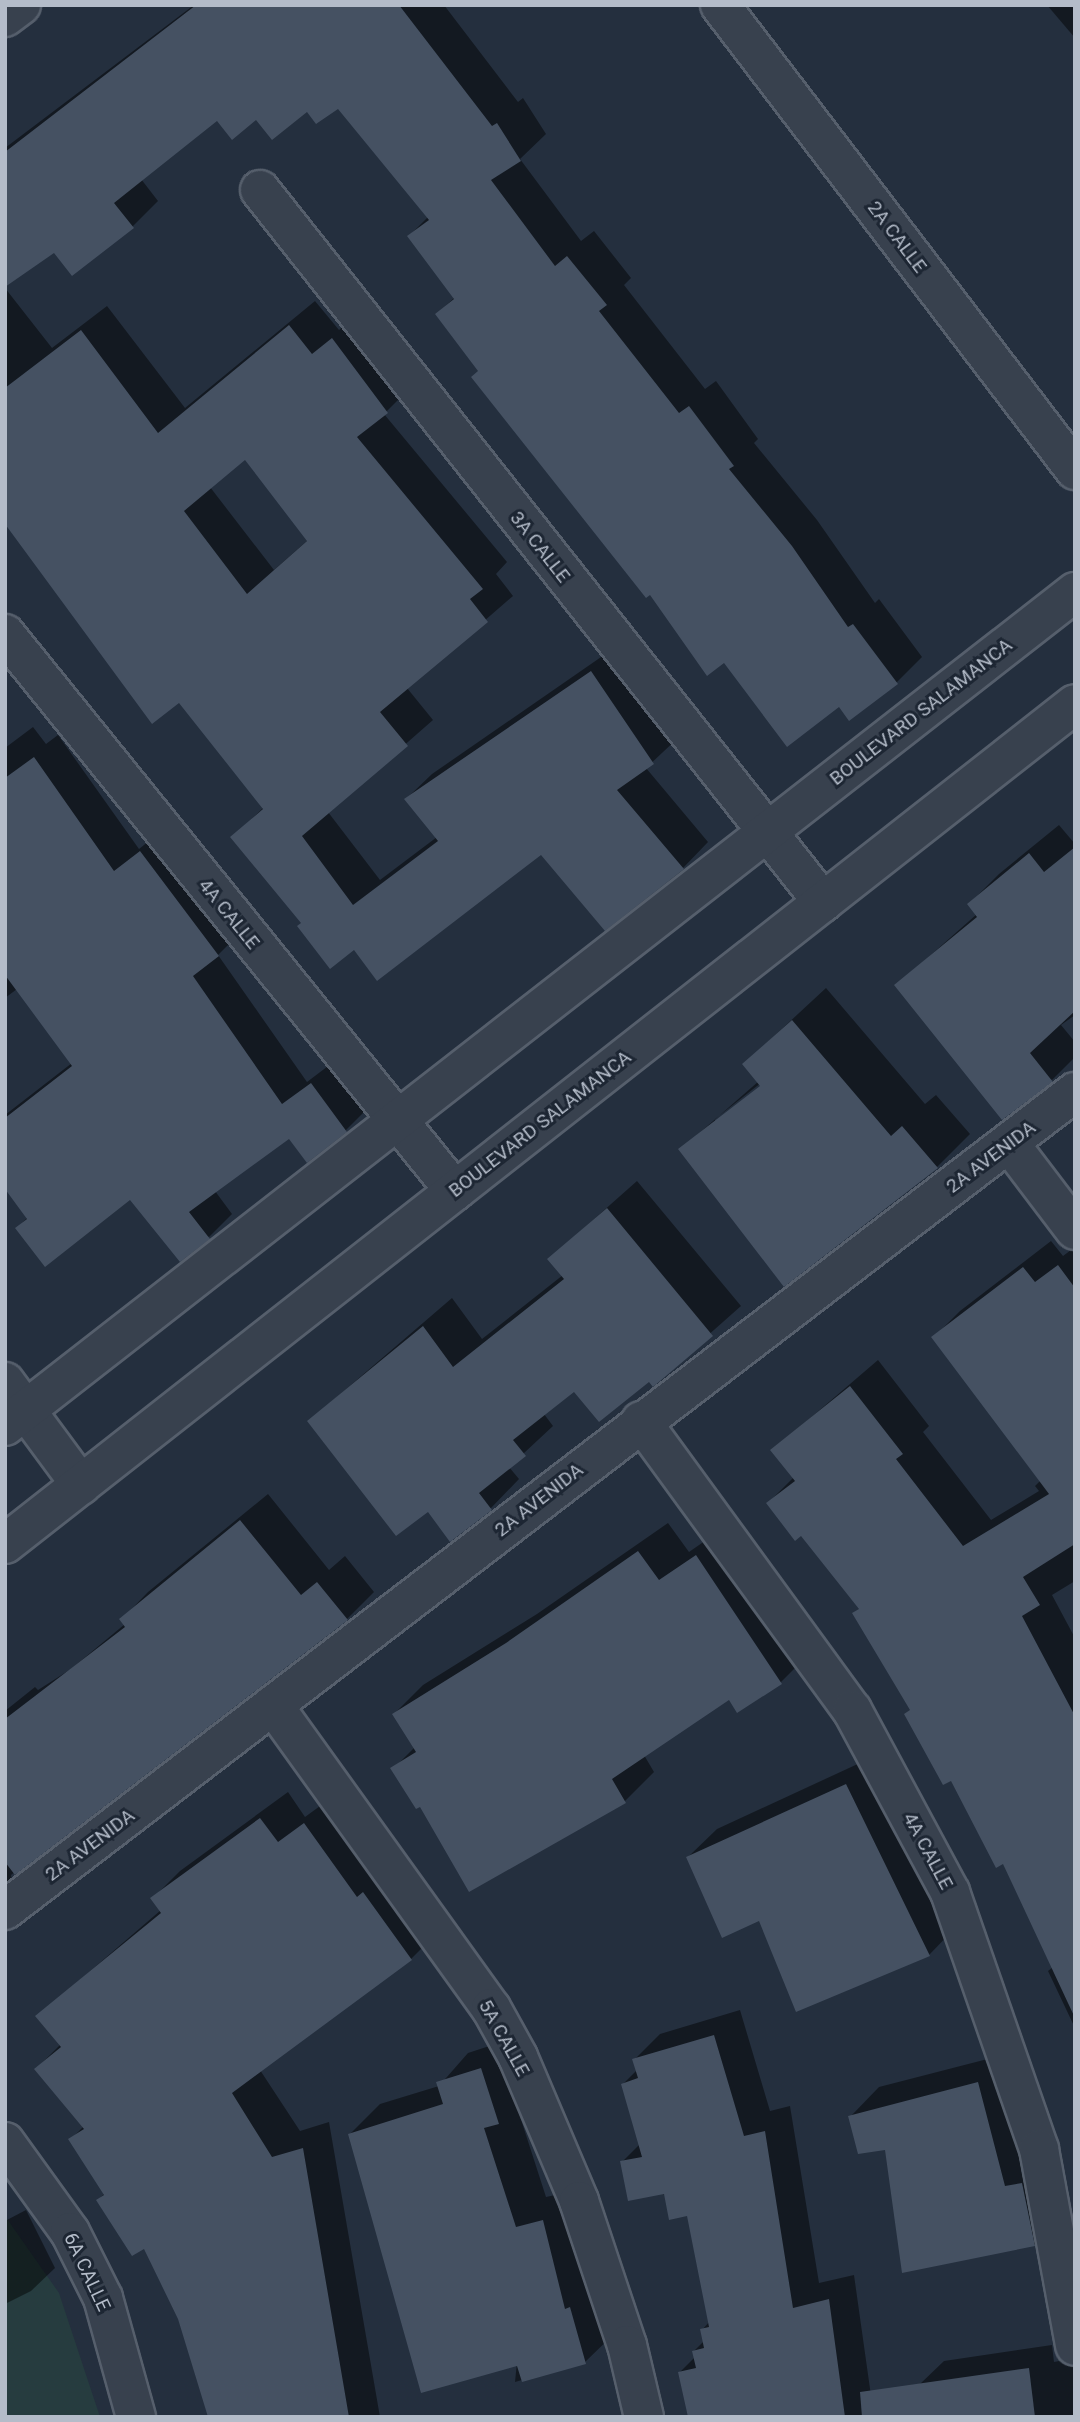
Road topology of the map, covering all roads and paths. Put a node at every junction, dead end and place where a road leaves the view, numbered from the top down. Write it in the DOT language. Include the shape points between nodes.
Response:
graph roads {
  1 [pos="21,5"];
  2 [pos="720,5"];
  3 [pos="5,17"];
  4 [pos="260,190"];
  5 [pos="1075,470"];
  6 [pos="1075,592"];
  7 [pos="5,634"];
  8 [pos="1075,704"];
  9 [pos="768,832"];
  10 [pos="823,902"];
  11 [pos="1075,1092"];
  12 [pos="396,1122"];
  13 [pos="1009,1143"];
  14 [pos="455,1191"];
  15 [pos="1075,1230"];
  16 [pos="12,1406"];
  17 [pos="641,1421"];
  18 [pos="81,1485"];
  19 [pos="5,1544"];
  20 [pos="273,1705"];
  21 [pos="5,1910"];
  22 [pos="5,2142"];
  23 [pos="1075,2346"];
  24 [pos="136,2417"];
  25 [pos="644,2417"];
  1 -- 3 [label="street"];
  2 -- 5 [label="street, 2A CALLE"];
  4 -- 9 [label="street, 3A CALLE"];
  6 -- 9 [label="street, BOULEVARD SALAMANCA"];
  7 -- 12 [label="street, 4A CALLE"];
  8 -- 10 [label="street, BOULEVARD SALAMANCA"];
  9 -- 10 [label="street, 3A CALLE"];
  9 -- 12 [label="street, BOULEVARD SALAMANCA"];
  10 -- 14 [label="street, BOULEVARD SALAMANCA"];
  11 -- 13 [label="street, 2A AVENIDA"];
  12 -- 14 [label="street, 4A CALLE"];
  12 -- 16 [label="street, BOULEVARD SALAMANCA"];
  13 -- 15 [label="street"];
  13 -- 17 [label="street, 2A AVENIDA"];
  14 -- 18 [label="street, BOULEVARD SALAMANCA"];
  16 -- 18 [label="street"];
  17 -- 20 [label="street, 2A AVENIDA"];
  17 -- 23 [label="street, 4A CALLE" via="852,1710 950,1892 1039,2149"];
  18 -- 19 [label="street, BOULEVARD SALAMANCA"];
  20 -- 21 [label="street, 2A AVENIDA"];
  20 -- 25 [label="street, 5A CALLE" via="491,2008 518,2057 579,2201 627,2345"];
  22 -- 24 [label="street, 6A CALLE" via="69,2232 103,2298"];
}
